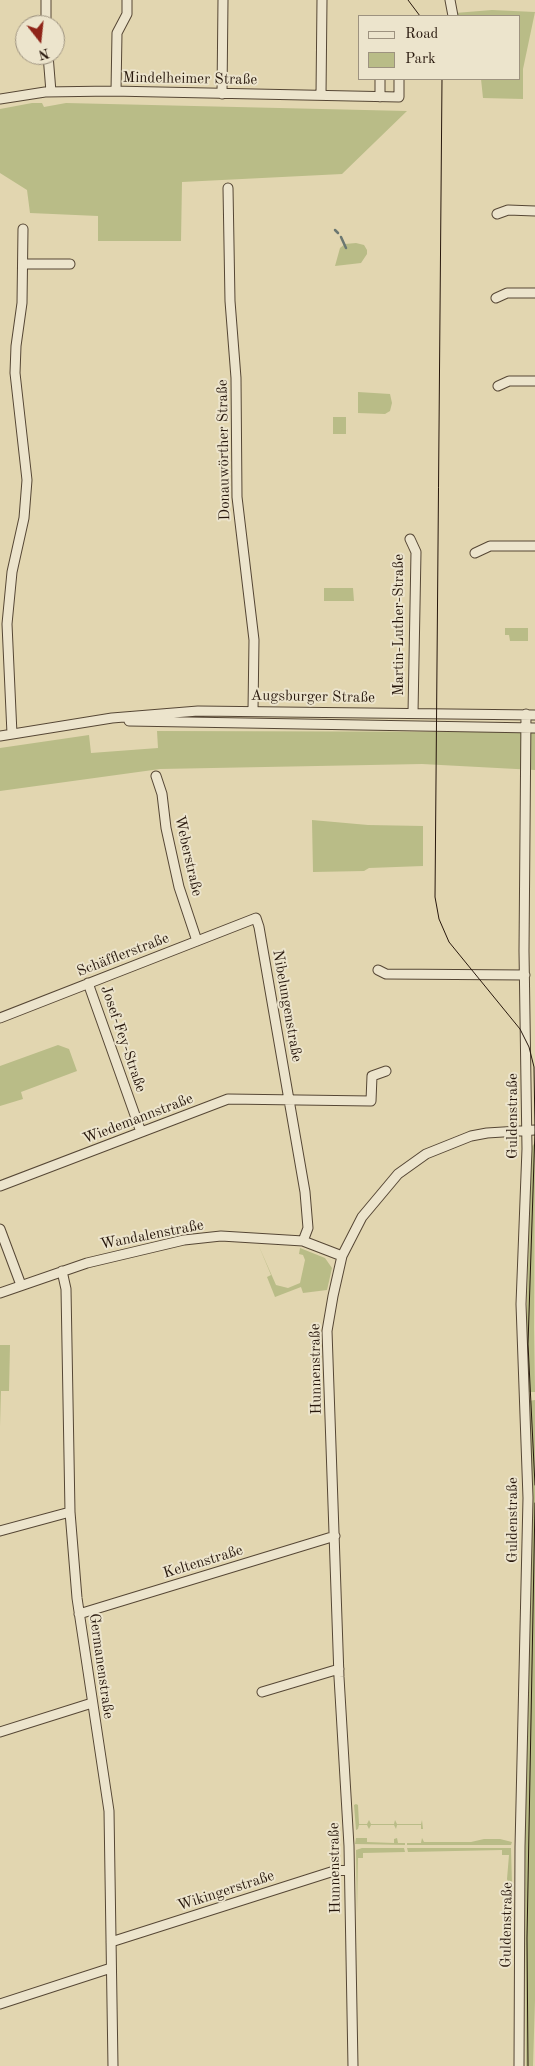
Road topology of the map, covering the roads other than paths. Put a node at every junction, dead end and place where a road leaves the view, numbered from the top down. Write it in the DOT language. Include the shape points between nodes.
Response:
graph roads {
  1 [pos="46,0"];
  2 [pos="127,0"];
  3 [pos="223,0"];
  4 [pos="322,0"];
  5 [pos="450,0"];
  6 [pos="46,15"];
  7 [pos="452,15"];
  8 [pos="49,65"];
  9 [pos="380,80"];
  10 [pos="399,80"];
  11 [pos="116,91"];
  12 [pos="51,92"];
  13 [pos="222,94"];
  14 [pos="321,95"];
  15 [pos="380,97"];
  16 [pos="0,99"];
  17 [pos="228,188"];
  18 [pos="535,211"];
  19 [pos="497,214"];
  20 [pos="23,229"];
  21 [pos="23,264"];
  22 [pos="70,264"];
  23 [pos="535,293"];
  24 [pos="496,298"];
  25 [pos="535,381"];
  26 [pos="498,386"];
  27 [pos="410,539"];
  28 [pos="535,546"];
  29 [pos="475,553"];
  30 [pos="253,710"];
  31 [pos="413,713"];
  32 [pos="530,714"];
  33 [pos="91,722"];
  34 [pos="530,728"];
  35 [pos="12,734"];
  36 [pos="0,736"];
  37 [pos="156,776"];
  38 [pos="256,918"];
  39 [pos="198,941"];
  40 [pos="378,970"];
  41 [pos="525,975"];
  42 [pos="88,984"];
  43 [pos="0,1018"];
  44 [pos="386,1071"];
  45 [pos="290,1100"];
  46 [pos="531,1131"];
  47 [pos="141,1132"];
  48 [pos="0,1186"];
  49 [pos="0,1229"];
  50 [pos="304,1240"];
  51 [pos="342,1256"];
  52 [pos="62,1270"];
  53 [pos="21,1285"];
  54 [pos="0,1293"];
  55 [pos="70,1512"];
  56 [pos="0,1531"];
  57 [pos="335,1536"];
  58 [pos="79,1614"];
  59 [pos="339,1669"];
  60 [pos="262,1692"];
  61 [pos="92,1703"];
  62 [pos="0,1732"];
  63 [pos="349,1870"];
  64 [pos="111,1942"];
  65 [pos="111,1968"];
  66 [pos="0,2004"];
  67 [pos="113,2066"];
  68 [pos="353,2066"];
  69 [pos="519,2066"];
  1 -- 6 [label="street"];
  2 -- 11 [label="street" via="127,14 117,33"];
  3 -- 13 [label="street"];
  4 -- 14 [label="street"];
  5 -- 7 [label="street"];
  8 -- 12 [label="street"];
  9 -- 15 [label="street"];
  10 -- 15 [label="street, Mindelheimer Straße" via="399,97"];
  11 -- 12 [label="street, Mindelheimer Straße"];
  11 -- 13 [label="street, Mindelheimer Straße"];
  12 -- 16 [label="street, Mindelheimer Straße"];
  13 -- 14 [label="street, Mindelheimer Straße"];
  14 -- 15 [label="street, Mindelheimer Straße"];
  17 -- 30 [label="street, Donauwörther Straße" via="237,497 254,642"];
  18 -- 19 [label="street" via="508,210"];
  20 -- 21 [label="street"];
  21 -- 22 [label="street"];
  21 -- 35 [label="street" via="15,374 27,480 7,624"];
  23 -- 24 [label="street" via="507,293"];
  25 -- 26 [label="street" via="509,381"];
  27 -- 31 [label="street, Martin-Luther-Straße" via="416,552"];
  28 -- 29 [label="street" via="490,546"];
  30 -- 31 [label="street, Augsburger Straße"];
  30 -- 33 [label="street, Augsburger Straße" via="159,713"];
  31 -- 32 [label="street, Augsburger Straße"];
  32 -- 34 [label="street, Guldenstraße"];
  33 -- 34 [label="street, Augsburger Straße"];
  33 -- 35 [label="street, Augsburger Straße"];
  34 -- 41 [label="street, Guldenstraße"];
  35 -- 36 [label="street, Augsburger Straße"];
  37 -- 39 [label="street, Weberstraße" via="179,887"];
  38 -- 39 [label="street, Schäfflerstraße"];
  38 -- 45 [label="street, Nibelungenstraße"];
  39 -- 42 [label="street, Schäfflerstraße"];
  40 -- 41 [label="street" via="386,974"];
  41 -- 46 [label="street, Guldenstraße"];
  42 -- 43 [label="street, Schäfflerstraße"];
  42 -- 47 [label="street, Josef-Fey-Straße"];
  44 -- 45 [label="street" via="372,1076 371,1101"];
  45 -- 47 [label="street, Wiedemannstraße" via="228,1099"];
  45 -- 50 [label="street, Nibelungenstraße" via="308,1218"];
  46 -- 51 [label="street, Hunnenstraße" via="471,1136 438,1148 414,1162 398,1174 362,1217"];
  46 -- 69 [label="street, Guldenstraße" via="521,1312 528,1498"];
  47 -- 48 [label="street, Wiedemannstraße"];
  49 -- 53 [label="street"];
  50 -- 51 [label="street, Wandalenstraße"];
  50 -- 52 [label="street, Wandalenstraße" via="221,1236 184,1240"];
  51 -- 57 [label="street, Hunnenstraße" via="327,1331"];
  52 -- 53 [label="street, Wandalenstraße"];
  52 -- 55 [label="street, Germanenstraße" via="66,1289"];
  53 -- 54 [label="street, Wandalenstraße"];
  55 -- 56 [label="street"];
  55 -- 58 [label="street, Germanenstraße"];
  57 -- 58 [label="street, Keltenstraße"];
  57 -- 59 [label="street, Hunnenstraße"];
  58 -- 61 [label="street, Germanenstraße"];
  59 -- 60 [label="street"];
  59 -- 63 [label="street, Hunnenstraße"];
  61 -- 62 [label="street"];
  61 -- 64 [label="street, Germanenstraße" via="109,1811"];
  63 -- 64 [label="street, Wikingerstraße" via="334,1871"];
  63 -- 68 [label="street, Hunnenstraße"];
  64 -- 65 [label="street, Germanenstraße"];
  65 -- 66 [label="street"];
  65 -- 67 [label="street, Germanenstraße"];
}
